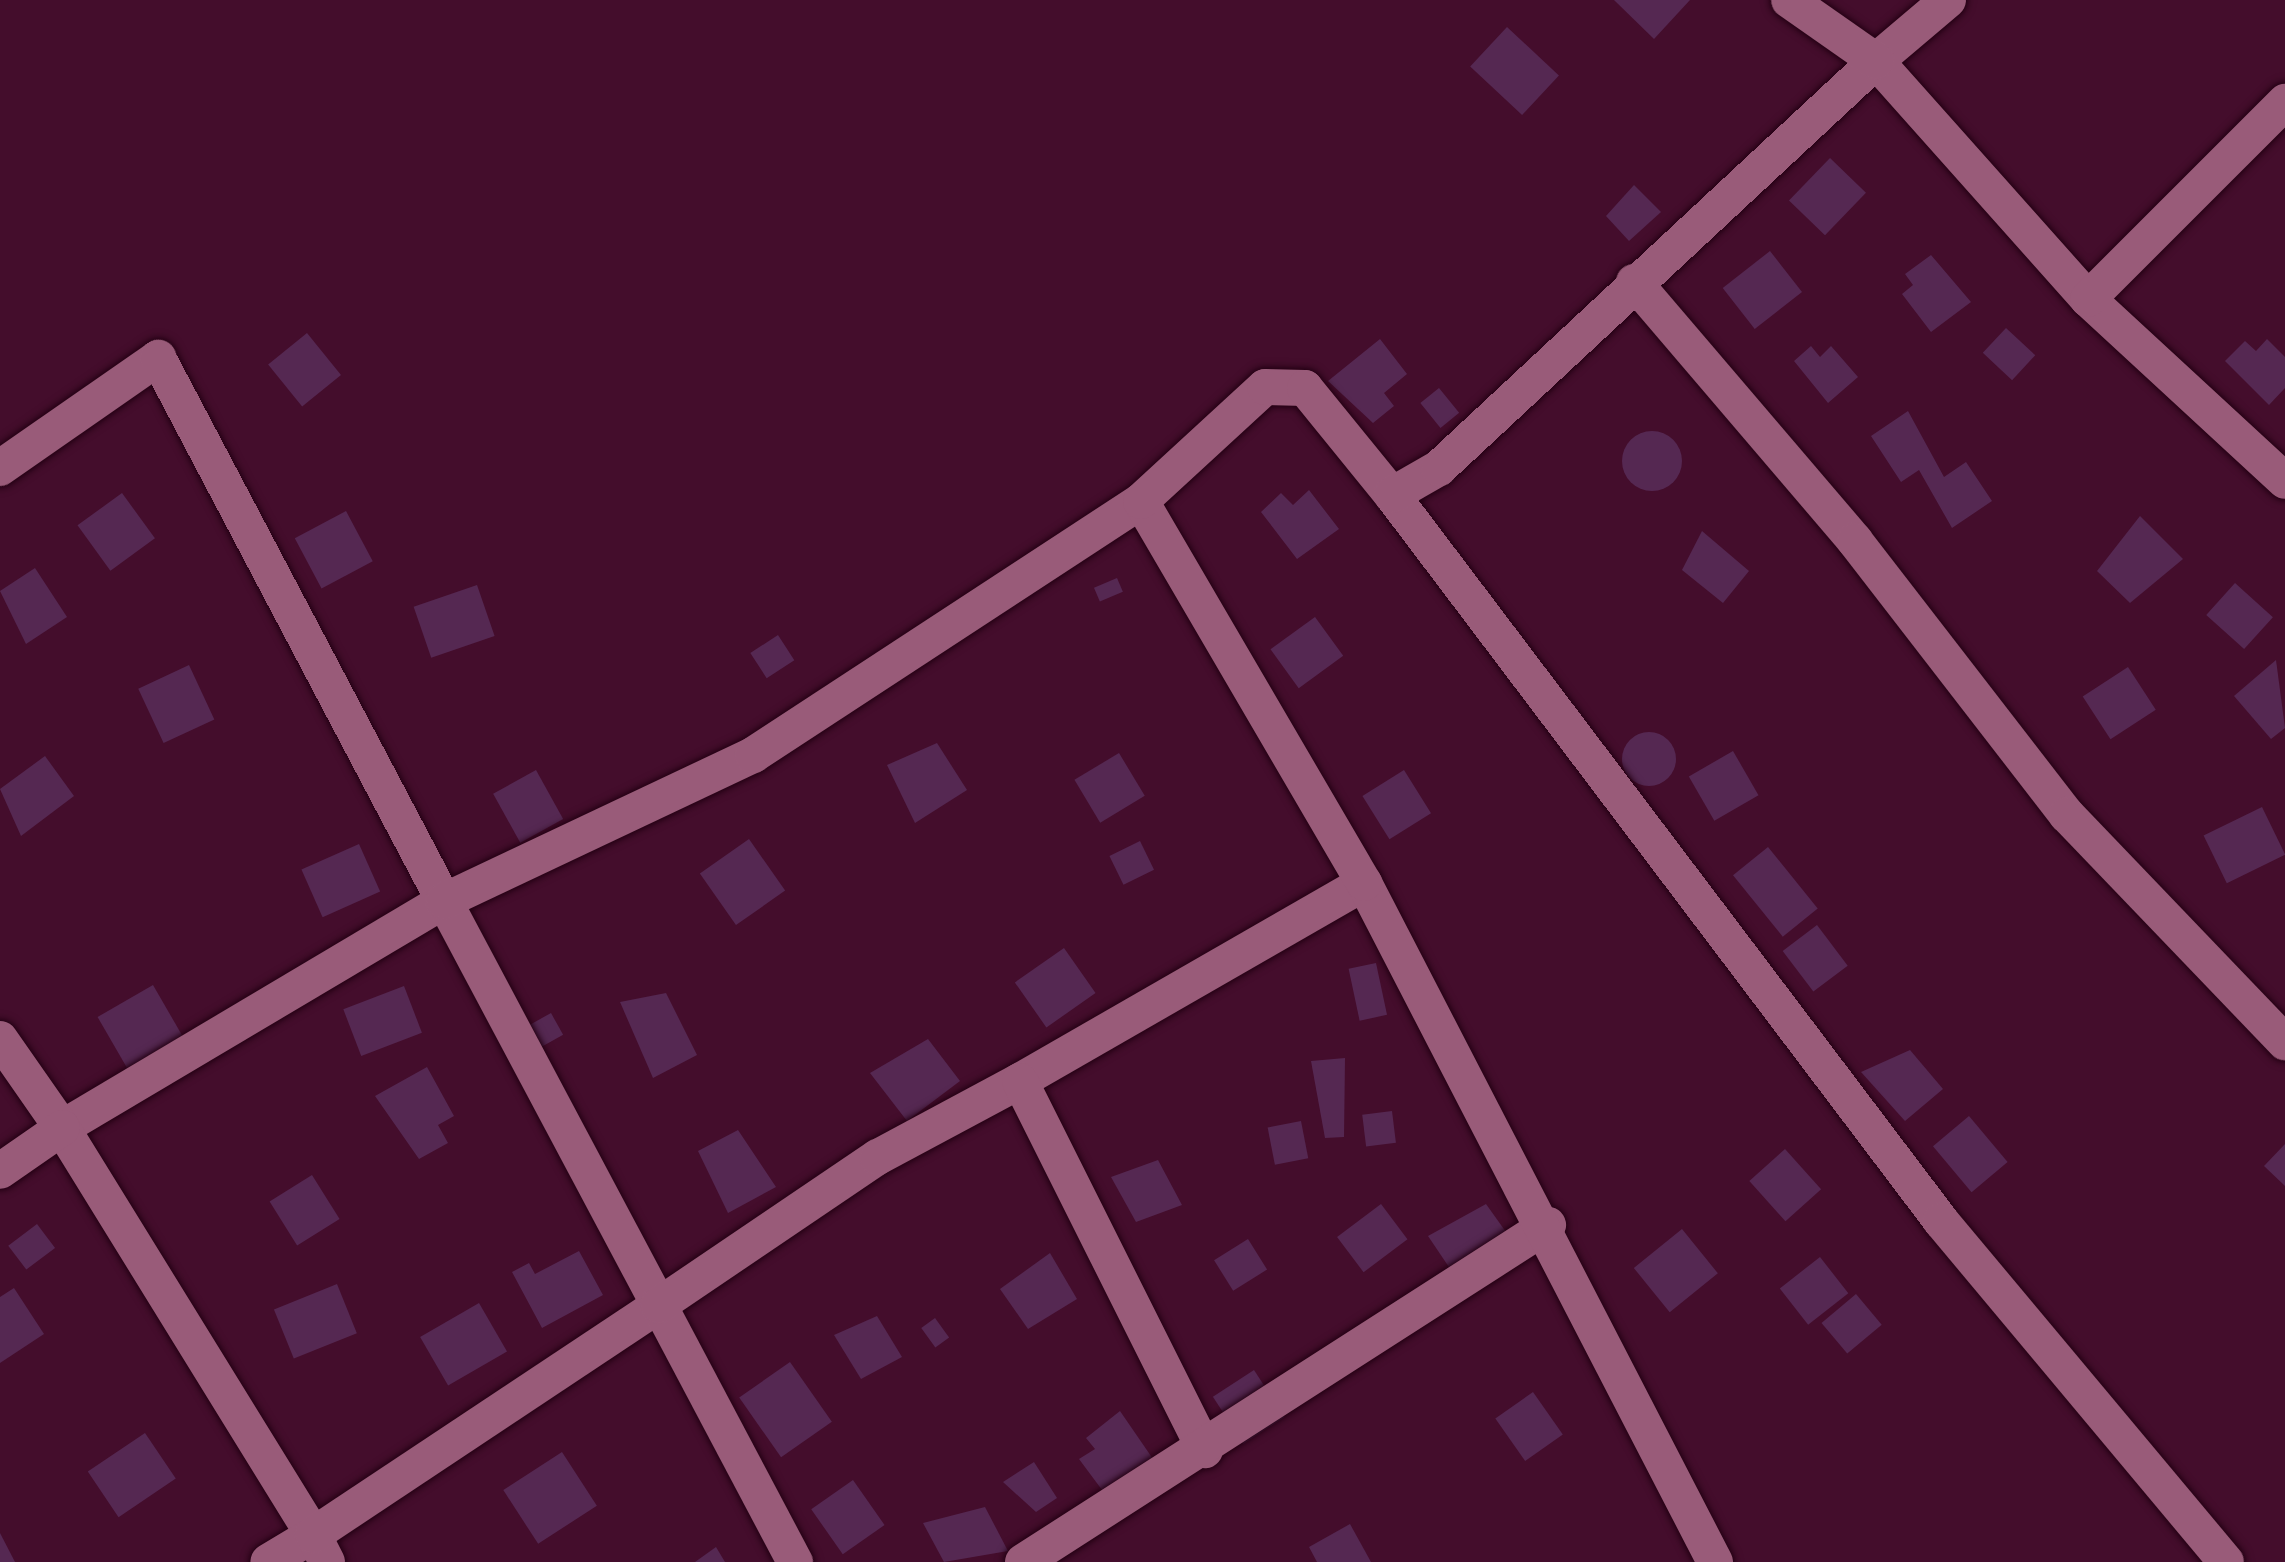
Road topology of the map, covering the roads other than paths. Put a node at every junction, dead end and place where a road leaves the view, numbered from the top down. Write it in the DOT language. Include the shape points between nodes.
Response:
graph roads {
  1 [pos="1789,0"];
  2 [pos="1948,0"];
  3 [pos="1876,61"];
  4 [pos="2285,102"];
  5 [pos="1634,282"];
  6 [pos="2088,298"];
  7 [pos="0,468"];
  8 [pos="2285,481"];
  9 [pos="1392,495"];
  10 [pos="1141,501"];
  11 [pos="1364,883"];
  12 [pos="444,901"];
  13 [pos="0,1039"];
  14 [pos="2285,1042"];
  15 [pos="1020,1081"];
  16 [pos="62,1128"];
  17 [pos="0,1171"];
  18 [pos="1548,1225"];
  19 [pos="658,1305"];
  20 [pos="1205,1450"];
  21 [pos="320,1548"];
  22 [pos="268,1562"];
  23 [pos="795,1562"];
  24 [pos="1023,1562"];
  25 [pos="1714,1562"];
  26 [pos="2226,1562"];
  1 -- 3 [label="street"];
  2 -- 3 [label="street"];
  3 -- 5 [label="street"];
  3 -- 6 [label="street"];
  4 -- 6 [label="street"];
  5 -- 9 [label="street" via="1439,468"];
  5 -- 14 [label="street" via="1856,541 2067,815"];
  6 -- 8 [label="street"];
  7 -- 12 [label="street" via="158,358"];
  9 -- 10 [label="street" via="1305,388 1265,387"];
  9 -- 26 [label="street" via="1941,1221"];
  10 -- 11 [label="street"];
  10 -- 12 [label="street" via="752,754"];
  11 -- 15 [label="street"];
  11 -- 18 [label="street"];
  12 -- 16 [label="street"];
  12 -- 19 [label="street"];
  13 -- 16 [label="street"];
  15 -- 19 [label="street" via="878,1157"];
  15 -- 20 [label="street"];
  16 -- 17 [label="street"];
  16 -- 21 [label="street"];
  18 -- 20 [label="street"];
  18 -- 25 [label="street"];
  19 -- 21 [label="street"];
  19 -- 23 [label="street"];
  20 -- 24 [label="street"];
  21 -- 22 [label="street"];
}
